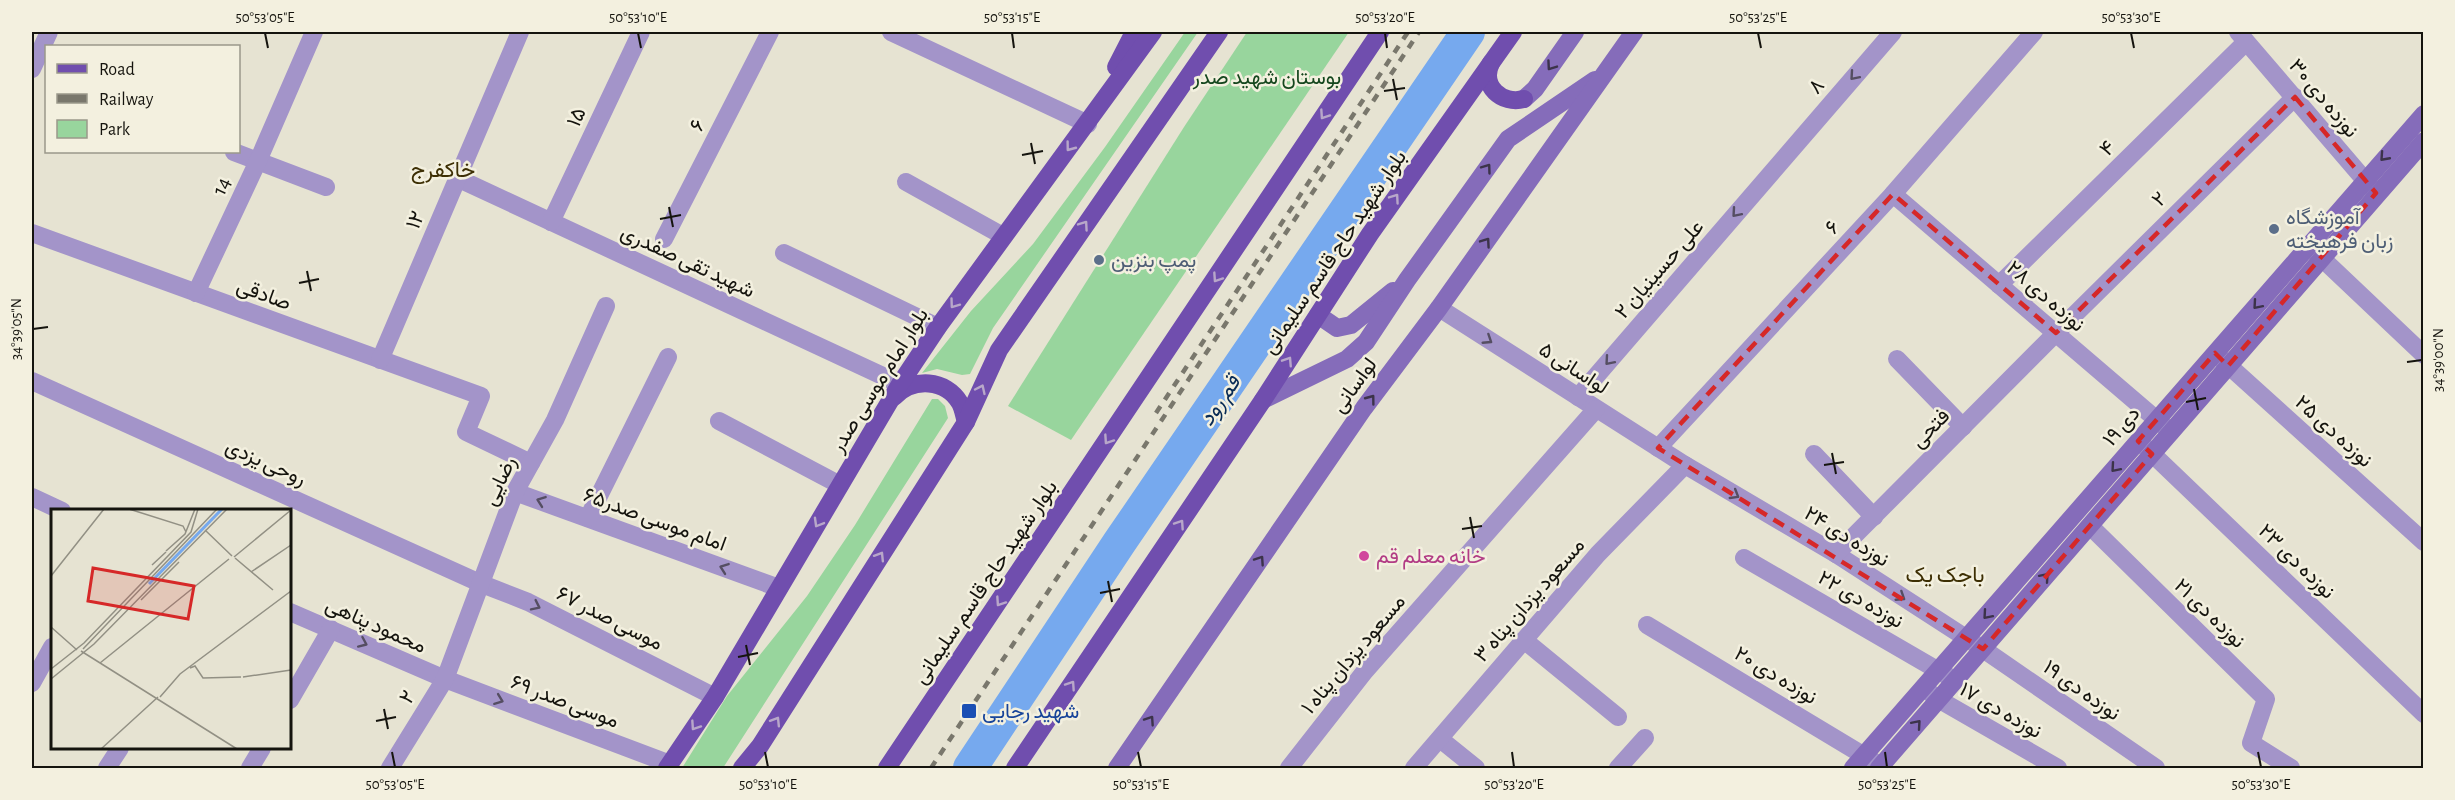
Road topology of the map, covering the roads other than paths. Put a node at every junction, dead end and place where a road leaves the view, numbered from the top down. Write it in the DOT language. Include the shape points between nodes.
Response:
graph roads {
  1 [pos="49,32"];
  2 [pos="314,32"];
  3 [pos="520,32"];
  4 [pos="641,32"];
  5 [pos="770,32"];
  6 [pos="891,32"];
  7 [pos="1134,32"];
  8 [pos="1153,32"];
  9 [pos="1219,32"];
  10 [pos="1380,32"];
  11 [pos="1513,32"];
  12 [pos="1575,32"];
  13 [pos="1634,32"];
  14 [pos="1893,32"];
  15 [pos="2034,32"];
  16 [pos="2242,37"];
  17 [pos="37,57"];
  18 [pos="1493,60"];
  19 [pos="1605,74"];
  20 [pos="2295,97"];
  21 [pos="2424,114"];
  22 [pos="1088,124"];
  23 [pos="2424,141"];
  24 [pos="237,153"];
  25 [pos="258,161"];
  26 [pos="1774,169"];
  27 [pos="457,178"];
  28 [pos="906,182"];
  29 [pos="2370,187"];
  30 [pos="326,188"];
  31 [pos="1893,194"];
  32 [pos="551,222"];
  33 [pos="32,233"];
  34 [pos="1003,236"];
  35 [pos="664,239"];
  36 [pos="2315,252"];
  37 [pos="784,253"];
  38 [pos="1407,280"];
  39 [pos="1999,285"];
  40 [pos="196,293"];
  41 [pos="606,306"];
  42 [pos="1439,308"];
  43 [pos="1318,315"];
  44 [pos="938,327"];
  45 [pos="2056,333"];
  46 [pos="2215,353"];
  47 [pos="2424,355"];
  48 [pos="668,357"];
  49 [pos="1897,359"];
  50 [pos="380,360"];
  51 [pos="2228,366"];
  52 [pos="32,381"];
  53 [pos="900,384"];
  54 [pos="1578,397"];
  55 [pos="1263,400"];
  56 [pos="888,403"];
  57 [pos="1596,409"];
  58 [pos="2157,420"];
  59 [pos="719,421"];
  60 [pos="966,422"];
  61 [pos="1963,427"];
  62 [pos="2171,432"];
  63 [pos="2138,441"];
  64 [pos="1658,448"];
  65 [pos="1814,454"];
  66 [pos="2152,454"];
  67 [pos="531,463"];
  68 [pos="1685,465"];
  69 [pos="840,485"];
  70 [pos="515,492"];
  71 [pos="32,497"];
  72 [pos="60,509"];
  73 [pos="1874,517"];
  74 [pos="588,518"];
  75 [pos="2090,526"];
  76 [pos="2424,542"];
  77 [pos="1836,554"];
  78 [pos="1744,558"];
  79 [pos="482,584"];
  80 [pos="779,588"];
  81 [pos="291,612"];
  82 [pos="1647,625"];
  83 [pos="331,629"];
  84 [pos="1966,639"];
  85 [pos="1524,640"];
  86 [pos="51,649"];
  87 [pos="1983,649"];
  88 [pos="1939,670"];
  89 [pos="445,679"];
  90 [pos="1955,680"];
  91 [pos="32,683"];
  92 [pos="1923,688"];
  93 [pos="715,697"];
  94 [pos="291,698"];
  95 [pos="1938,699"];
  96 [pos="2424,714"];
  97 [pos="1618,717"];
  98 [pos="1645,738"];
  99 [pos="1440,739"];
  100 [pos="119,749"];
  101 [pos="261,749"];
  102 [pos="753,760"];
  103 [pos="1859,762"];
  104 [pos="669,766"];
  105 [pos="1880,767"];
  106 [pos="107,768"];
  107 [pos="250,768"];
  108 [pos="390,768"];
  109 [pos="742,768"];
  110 [pos="887,768"];
  111 [pos="1015,768"];
  112 [pos="1117,768"];
  113 [pos="1289,768"];
  114 [pos="1414,768"];
  115 [pos="1476,768"];
  116 [pos="1618,768"];
  117 [pos="2058,768"];
  118 [pos="2156,768"];
  119 [pos="2291,768"];
  1 -- 17 [label="street"];
  2 -- 25 [label="street, 14"];
  3 -- 27 [label="street, ۱۲"];
  4 -- 32 [label="street, ۱۵"];
  5 -- 35 [label="street, ۶"];
  6 -- 22 [label="street"];
  7 -- 22 [label="main road"];
  8 -- 22 [label="main road, بلوار امام موسی صدر"];
  60 -- 9 [label="main road, one-way" via="999,350"];
  10 -- 110 [label="main road, بلوار شهید حاج قاسم سلیمانی, one-way"];
  11 -- 18 [label="main road, بلوار شهید حاج قاسم سلیمانی"];
  12 -- 18 [label="main road, one-way" via="1524,99 1511,101 1492,90 1488,75"];
  13 -- 19 [label="main road, لواسانی"];
  14 -- 26 [label="street, ۸, one-way"];
  15 -- 31 [label="street, ۶"];
  16 -- 20 [label="street, نوزده دی ۳۰"];
  16 -- 39 [label="street, ۴"];
  43 -- 18 [label="main road, بلوار شهید حاج قاسم سلیمانی, one-way"];
  38 -- 19 [label="main road, one-way" via="1508,139"];
  42 -- 19 [label="main road, لواسانی, one-way"];
  20 -- 29 [label="street, نوزده دی ۳۰"];
  20 -- 45 [label="street, ۲"];
  21 -- 29 [label="main road, ۱۹ دی, one-way"];
  22 -- 34 [label="main road, بلوار امام موسی صدر, one-way"];
  23 -- 29 [label="main road, ۱۹ دی"];
  24 -- 25 [label="street"];
  25 -- 30 [label="street"];
  25 -- 40 [label="street, 14"];
  26 -- 54 [label="street, ۲ علی حسینیان, one-way"];
  27 -- 32 [label="street, شهید تقی صفدری"];
  27 -- 50 [label="street, ۱۲"];
  28 -- 34 [label="street"];
  29 -- 36 [label="main road, ۱۹ دی"];
  31 -- 39 [label="street, نوزده دی ۲۸"];
  31 -- 64 [label="street, ۶"];
  32 -- 53 [label="street, شهید تقی صفدری"];
  33 -- 40 [label="street, صادقی"];
  34 -- 44 [label="main road, بلوار امام موسی صدر, one-way"];
  36 -- 46 [label="main road, ۱۹ دی, one-way"];
  36 -- 47 [label="street"];
  36 -- 51 [label="main road, ۱۹ دی"];
  37 -- 44 [label="street"];
  38 -- 43 [label="main road" via="1351,325 1337,328"];
  38 -- 55 [label="main road" via="1366,342 1347,358"];
  39 -- 45 [label="street, نوزده دی ۲۸"];
  40 -- 50 [label="street, صادقی"];
  41 -- 67 [label="street, رضایی" via="555,420"];
  42 -- 54 [label="street, لواسانی ۵, one-way"];
  112 -- 42 [label="main road, لواسانی, one-way" via="1364,408"];
  55 -- 43 [label="main road, بلوار شهید حاج قاسم سلیمانی, one-way"];
  44 -- 53 [label="main road, بلوار امام موسی صدر"];
  45 -- 58 [label="street, نوزده دی ۲۸"];
  45 -- 61 [label="street, فتحی"];
  46 -- 51 [label="street, نوزده دی ۲۵"];
  46 -- 58 [label="main road, ۱۹ دی"];
  48 -- 74 [label="street"];
  49 -- 61 [label="street"];
  50 -- 67 [label="street, صادقی" via="481,396 466,432"];
  51 -- 62 [label="main road, ۱۹ دی"];
  51 -- 76 [label="street, نوزده دی ۲۵"];
  52 -- 79 [label="street, روحی یزدی"];
  53 -- 56 [label="main road, بلوار امام موسی صدر"];
  54 -- 57 [label="street, لواسانی ۵"];
  111 -- 55 [label="main road, بلوار شهید حاج قاسم سلیمانی, one-way"];
  56 -- 60 [label="main road" via="900,390 916,383 934,384 950,391 961,404"];
  56 -- 69 [label="main road, بلوار امام موسی صدر"];
  57 -- 64 [label="street, لواسانی ۵"];
  57 -- 113 [label="street, ۱ مسعود یزدان پناه" via="1365,672"];
  58 -- 62 [label="street, نوزده دی ۲۸"];
  58 -- 63 [label="main road, ۱۹ دی"];
  59 -- 69 [label="street"];
  102 -- 60 [label="main road, one-way"];
  61 -- 73 [label="street, فتحی"];
  62 -- 66 [label="main road, ۱۹ دی"];
  63 -- 66 [label="street, نوزده دی ۲۳"];
  63 -- 84 [label="main road, ۱۹ دی, one-way"];
  64 -- 68 [label="street, لواسانی ۵"];
  65 -- 73 [label="street"];
  66 -- 75 [label="main road, ۱۹ دی"];
  66 -- 96 [label="street, نوزده دی ۲۳"];
  67 -- 70 [label="street, رضایی"];
  68 -- 77 [label="street, نوزده دی ۲۴, one-way"];
  68 -- 85 [label="street, ۳ مسعود یزدان پناه" via="1598,554"];
  69 -- 80 [label="main road, بلوار امام موسی صدر, one-way"];
  74 -- 70 [label="street, امام موسی صدر۶۵, one-way"];
  70 -- 79 [label="street, رضایی"];
  71 -- 72 [label="street"];
  73 -- 77 [label="street, فتحی"];
  80 -- 74 [label="street, امام موسی صدر۶۵, one-way"];
  87 -- 75 [label="main road, ۱۹ دی, one-way"];
  75 -- 119 [label="street, نوزده دی ۲۱" via="2266,699 2251,743"];
  77 -- 84 [label="street, نوزده دی ۲۴, one-way"];
  78 -- 88 [label="street, نوزده دی ۲۲"];
  79 -- 89 [label="street, رضایی"];
  79 -- 93 [label="street, موسی صدر ۶۷, one-way" via="528,602"];
  80 -- 93 [label="main road, بلوار امام موسی صدر"];
  81 -- 83 [label="street, محمود پناهی"];
  82 -- 103 [label="street, نوزده دی ۲۰"];
  83 -- 89 [label="street, محمود پناهی, one-way"];
  83 -- 94 [label="street"];
  84 -- 87 [label="street, نوزده دی ۲۴"];
  84 -- 88 [label="main road, ۱۹ دی"];
  85 -- 97 [label="street"];
  85 -- 99 [label="street, ۳ مسعود یزدان پناه"];
  86 -- 91 [label="street"];
  87 -- 90 [label="main road, ۱۹ دی"];
  87 -- 118 [label="street, نوزده دی ۱۹"];
  88 -- 90 [label="street, نوزده دی ۲۲"];
  88 -- 92 [label="main road, ۱۹ دی"];
  89 -- 104 [label="street, موسی صدر ۶۹, one-way"];
  89 -- 108 [label="street, ۲"];
  90 -- 95 [label="main road, ۱۹ دی"];
  92 -- 95 [label="street, نوزده دی ۱۷"];
  92 -- 103 [label="main road, ۱۹ دی"];
  93 -- 104 [label="main road, بلوار امام موسی صدر, one-way"];
  105 -- 95 [label="main road, ۱۹ دی, one-way"];
  95 -- 117 [label="street, نوزده دی ۱۷"];
  98 -- 116 [label="street"];
  99 -- 114 [label="street, ۳ مسعود یزدان پناه"];
  99 -- 115 [label="street"];
  100 -- 106 [label="street"];
  101 -- 107 [label="street"];
  102 -- 109 [label="main road"];
  103 -- 105 [label="street, نوزده دی ۲۰"];
}
